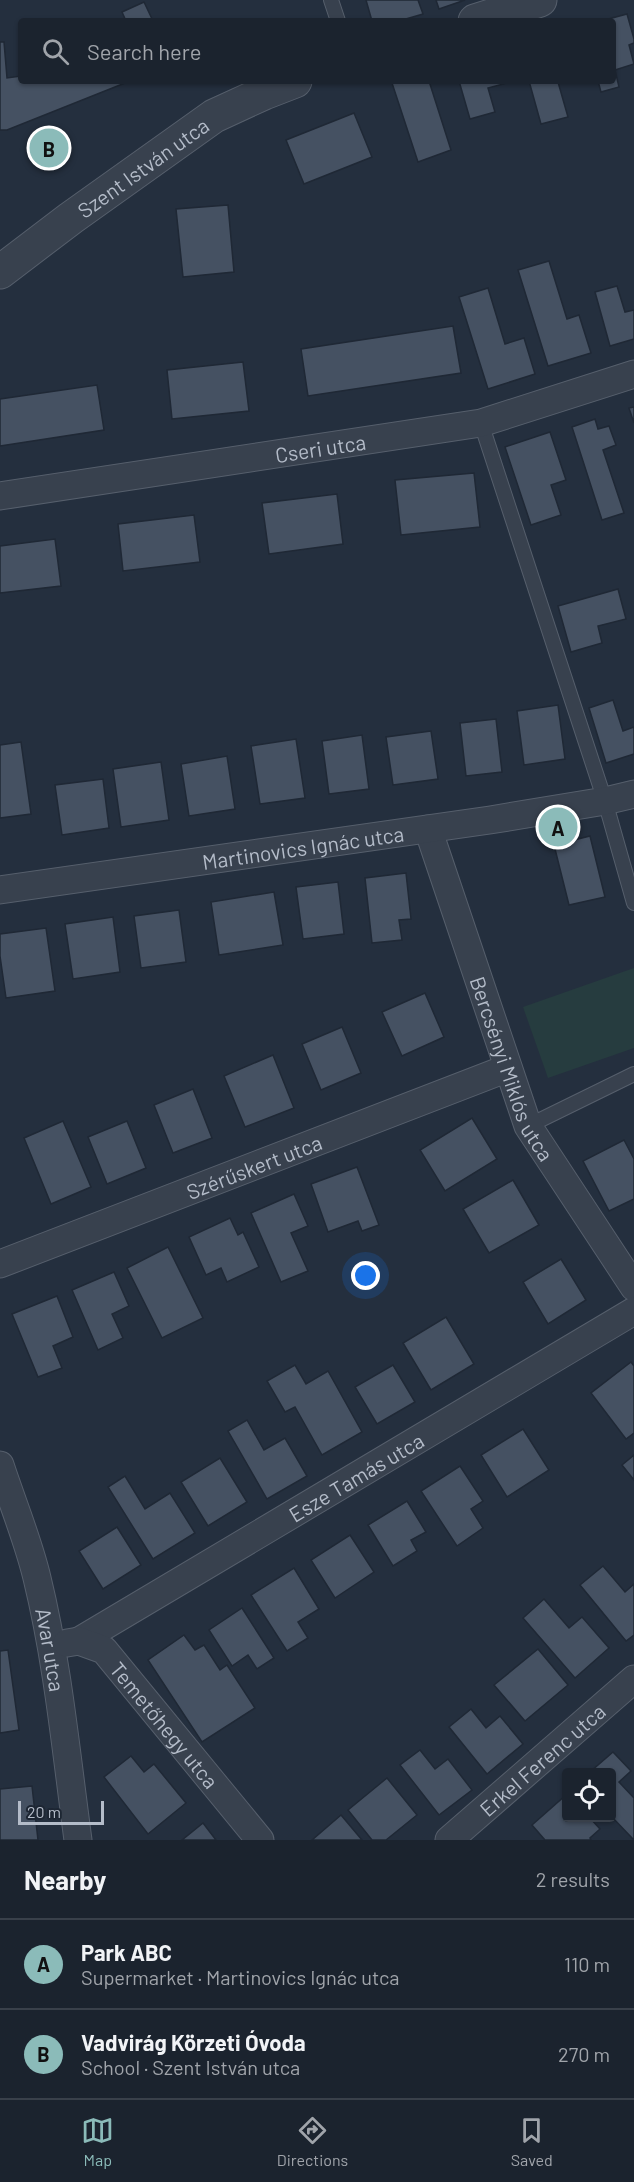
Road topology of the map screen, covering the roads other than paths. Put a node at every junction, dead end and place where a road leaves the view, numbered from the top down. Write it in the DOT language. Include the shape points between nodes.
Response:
graph roads {
  1 [pos="331,0"];
  2 [pos="540,0"];
  3 [pos="337,18"];
  4 [pos="484,18"];
  5 [pos="287,84"];
  6 [pos="0,272"];
  7 [pos="634,374"];
  8 [pos="481,423"];
  9 [pos="0,496"];
  10 [pos="634,794"];
  11 [pos="606,801"];
  12 [pos="428,829"];
  13 [pos="0,890"];
  14 [pos="634,903"];
  15 [pos="508,1068"];
  16 [pos="634,1074"];
  17 [pos="528,1125"];
  18 [pos="0,1264"];
  19 [pos="634,1287"];
  20 [pos="634,1311"];
  21 [pos="0,1465"];
  22 [pos="79,1641"];
  23 [pos="52,1646"];
  24 [pos="634,1679"];
  25 [pos="78,1840"];
  26 [pos="260,1840"];
  27 [pos="449,1840"];
  1 -- 3 [label="lane"];
  2 -- 4 [label="street"];
  5 -- 6 [label="street, Szent István utca" via="214,116"];
  7 -- 8 [label="street, Cseri utca"];
  8 -- 9 [label="street, Cseri utca"];
  8 -- 11 [label="lane"];
  10 -- 11 [label="street, Martinovics Ignác utca"];
  11 -- 12 [label="street, Martinovics Ignác utca"];
  11 -- 14 [label="lane"];
  12 -- 13 [label="street, Martinovics Ignác utca"];
  12 -- 15 [label="street, Bercsényi Miklós utca"];
  15 -- 17 [label="street, Bercsényi Miklós utca"];
  15 -- 18 [label="street, Szérűskert utca"];
  16 -- 17 [label="lane"];
  17 -- 19 [label="street, Bercsényi Miklós utca"];
  20 -- 22 [label="street, Esze Tamás utca"];
  21 -- 23 [label="street, Avar utca" via="37,1574"];
  22 -- 23 [label="street"];
  22 -- 26 [label="street, Temetőhegy utca" via="104,1650"];
  23 -- 25 [label="street, Avar utca"];
  24 -- 27 [label="street, Erkel Ferenc utca"];
}
